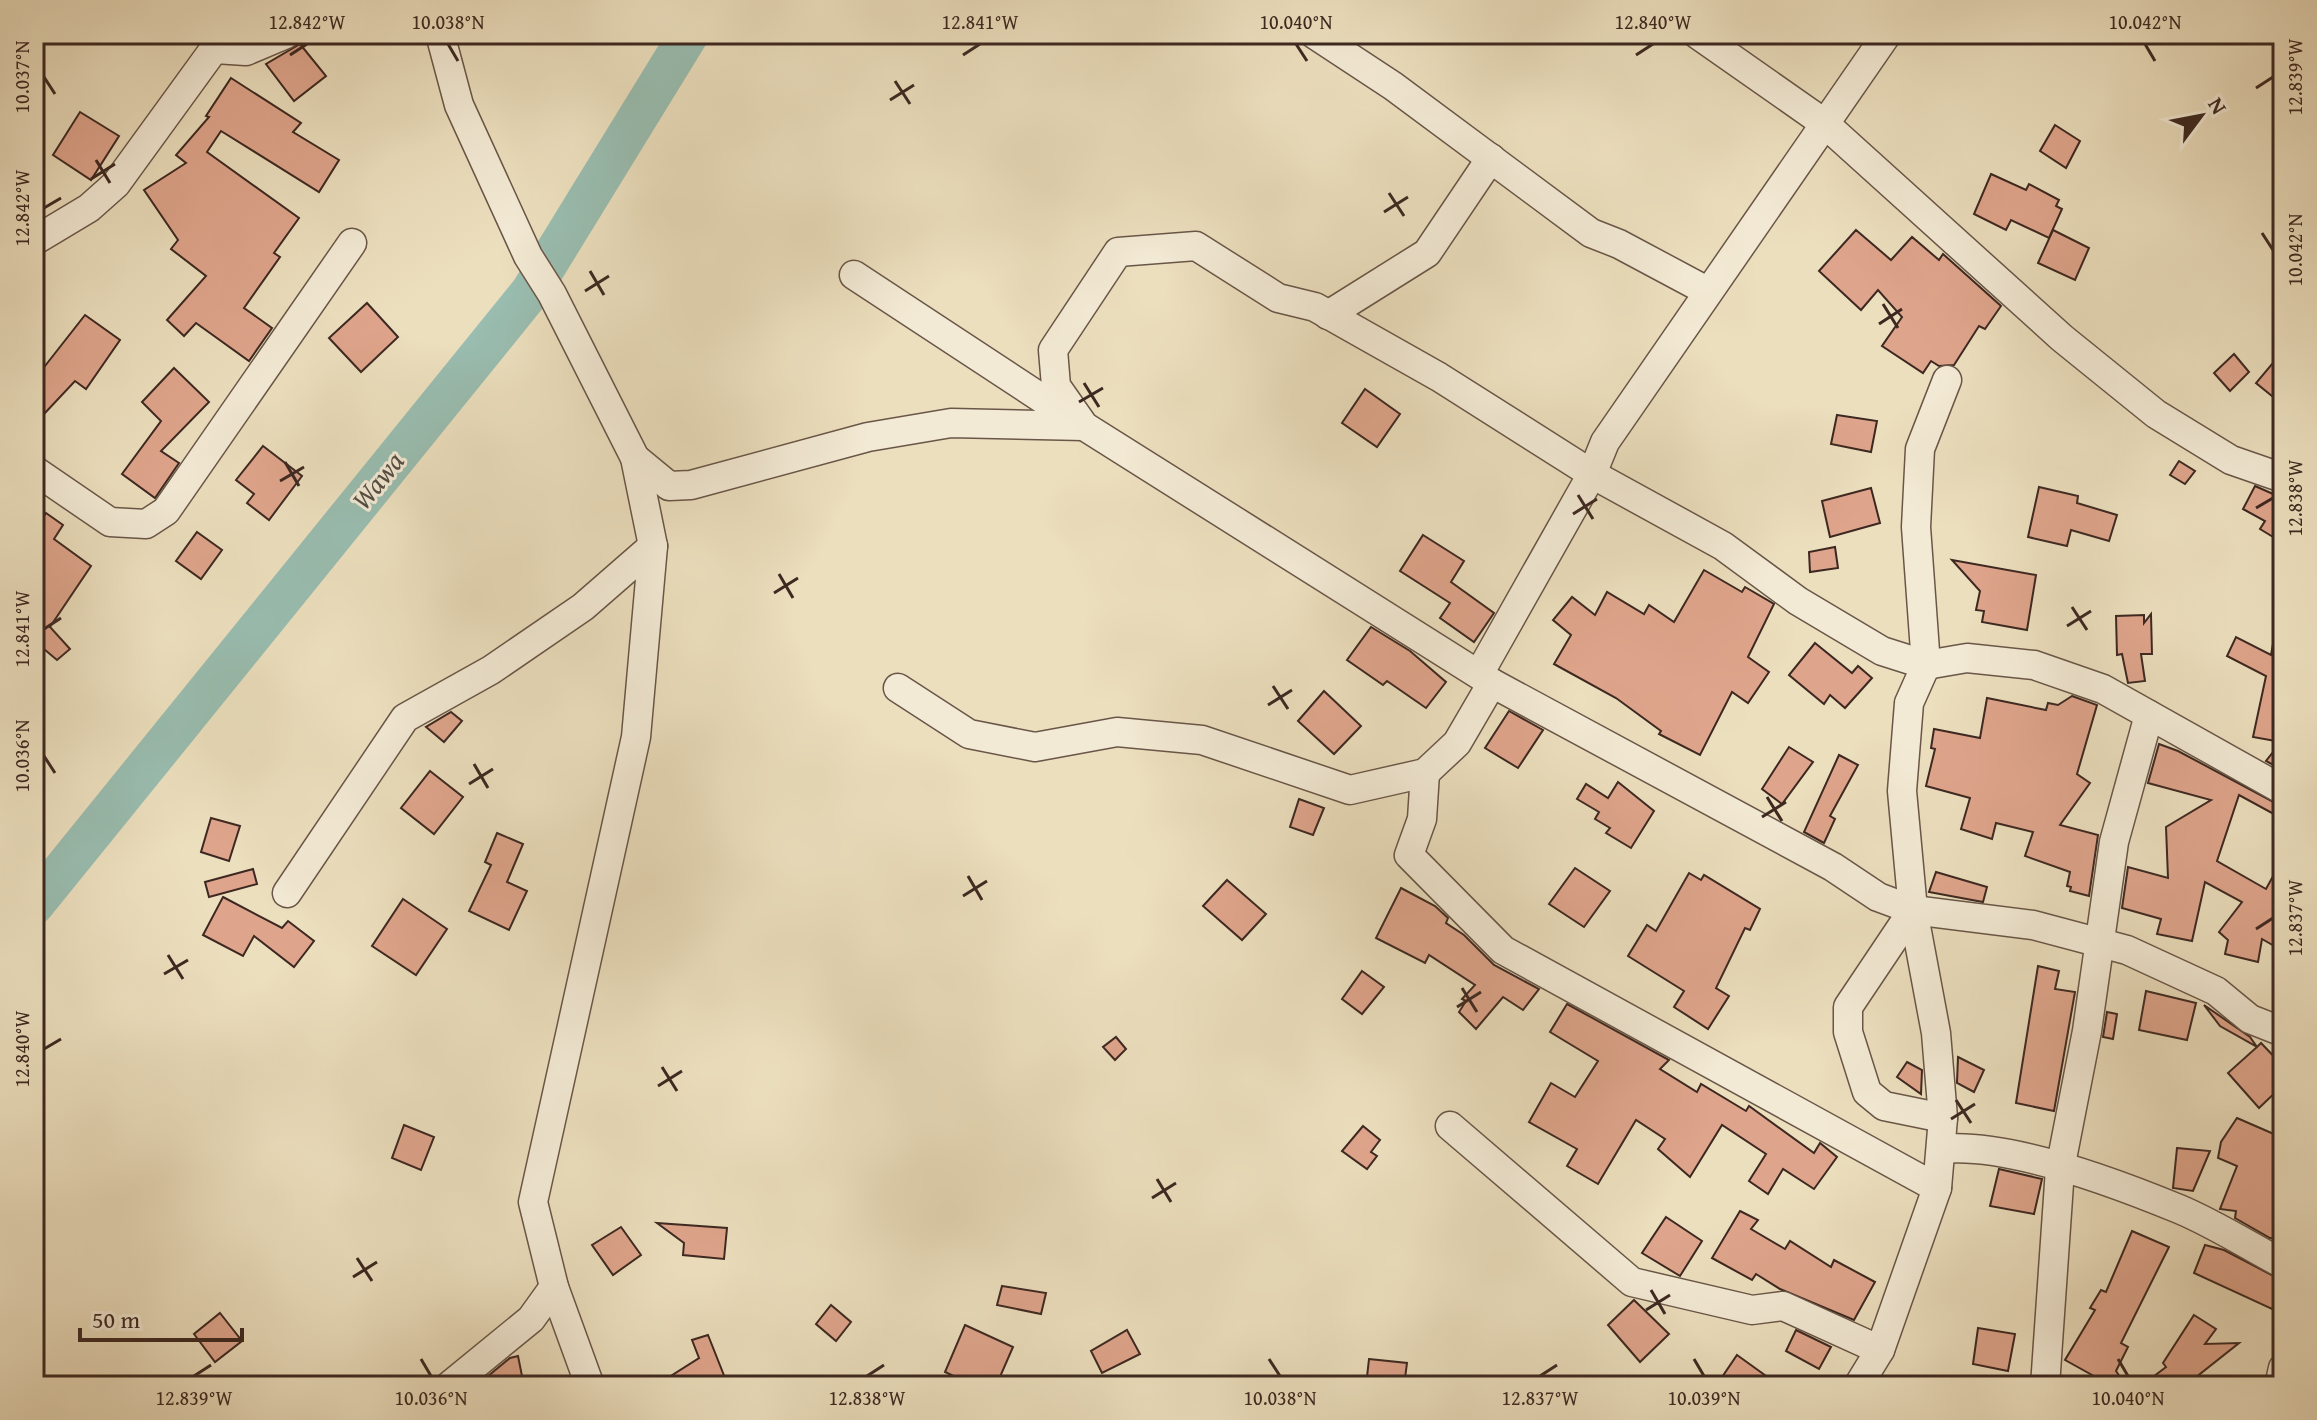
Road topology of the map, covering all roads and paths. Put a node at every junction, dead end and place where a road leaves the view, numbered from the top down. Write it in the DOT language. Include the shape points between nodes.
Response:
graph roads {
  1 [pos="286,34"];
  2 [pos="440,34"];
  3 [pos="1314,34"];
  4 [pos="1697,34"];
  5 [pos="1887,34"];
  6 [pos="220,41"];
  7 [pos="1824,123"];
  8 [pos="1491,158"];
  9 [pos="34,241"];
  10 [pos="352,243"];
  11 [pos="854,275"];
  12 [pos="1707,291"];
  13 [pos="1328,315"];
  14 [pos="1947,380"];
  15 [pos="1084,426"];
  16 [pos="635,458"];
  17 [pos="34,470"];
  18 [pos="1592,474"];
  19 [pos="2283,478"];
  20 [pos="653,546"];
  21 [pos="1926,665"];
  22 [pos="1485,678"];
  23 [pos="898,688"];
  24 [pos="2149,715"];
  25 [pos="1425,773"];
  26 [pos="2283,790"];
  27 [pos="287,893"];
  28 [pos="1913,910"];
  29 [pos="2097,942"];
  30 [pos="2283,1032"];
  31 [pos="1943,1118"];
  32 [pos="1450,1126"];
  33 [pos="1941,1149"];
  34 [pos="2060,1169"];
  35 [pos="1937,1188"];
  36 [pos="2283,1264"];
  37 [pos="554,1287"];
  38 [pos="1880,1350"];
  39 [pos="2283,1371"];
  40 [pos="449,1386"];
  41 [pos="590,1386"];
  42 [pos="1858,1386"];
  43 [pos="2045,1386"];
  44 [pos="2279,1386"];
  1 -- 6 [label="street" via="246,51"];
  2 -- 16 [label="street" via="459,105 528,256"];
  3 -- 8 [label="street"];
  4 -- 7 [label="street"];
  5 -- 7 [label="street"];
  6 -- 9 [label="street" via="116,184 89,208"];
  7 -- 12 [label="street"];
  7 -- 19 [label="street" via="2062,338 2156,414 2231,460"];
  8 -- 12 [label="street" via="1591,233"];
  8 -- 13 [label="street" via="1427,253"];
  10 -- 17 [label="street" via="166,511 146,524 110,522"];
  11 -- 15 [label="street"];
  12 -- 18 [label="street" via="1605,442"];
  13 -- 15 [label="street" via="1278,298 1196,246 1118,252 1053,350 1056,386"];
  13 -- 18 [label="street" via="1439,377"];
  14 -- 21 [label="street" via="1920,449 1916,527"];
  15 -- 16 [label="street" via="951,423 868,437 691,485 669,486"];
  15 -- 22 [label="street"];
  16 -- 20 [label="street"];
  18 -- 21 [label="street" via="1723,546 1798,601 1882,651"];
  18 -- 22 [label="street"];
  20 -- 27 [label="street" via="583,607 491,670 405,718"];
  20 -- 37 [label="street" via="636,737 533,1202"];
  21 -- 24 [label="street" via="1967,658 2034,665 2103,689"];
  21 -- 28 [label="street" via="1909,703 1902,791"];
  22 -- 25 [label="street" via="1457,743"];
  22 -- 28 [label="street" via="1833,867 1878,897"];
  23 -- 25 [label="street" via="969,734 1035,747 1117,732 1202,740 1350,790"];
  24 -- 26 [label="street"];
  24 -- 29 [label="street" via="2114,842"];
  25 -- 35 [label="street" via="1422,819 1409,855 1503,950"];
  28 -- 29 [label="street" via="2033,925"];
  28 -- 31 [label="street" via="1936,1033"];
  28 -- 31 [label="street" via="1848,1007 1848,1032 1867,1092 1884,1106"];
  29 -- 30 [label="street" via="2127,950 2216,991 2250,1019"];
  29 -- 34 [label="street"];
  31 -- 33 [label="street"];
  32 -- 38 [label="street" via="1632,1282 1752,1310 1783,1306"];
  33 -- 34 [label="street" via="2021,1156"];
  33 -- 35 [label="street"];
  34 -- 36 [label="street" via="2181,1210"];
  34 -- 43 [label="street"];
  35 -- 38 [label="street"];
  37 -- 40 [label="street" via="531,1319"];
  37 -- 41 [label="street"];
  38 -- 42 [label="street"];
  39 -- 44 [label="street"];
}
